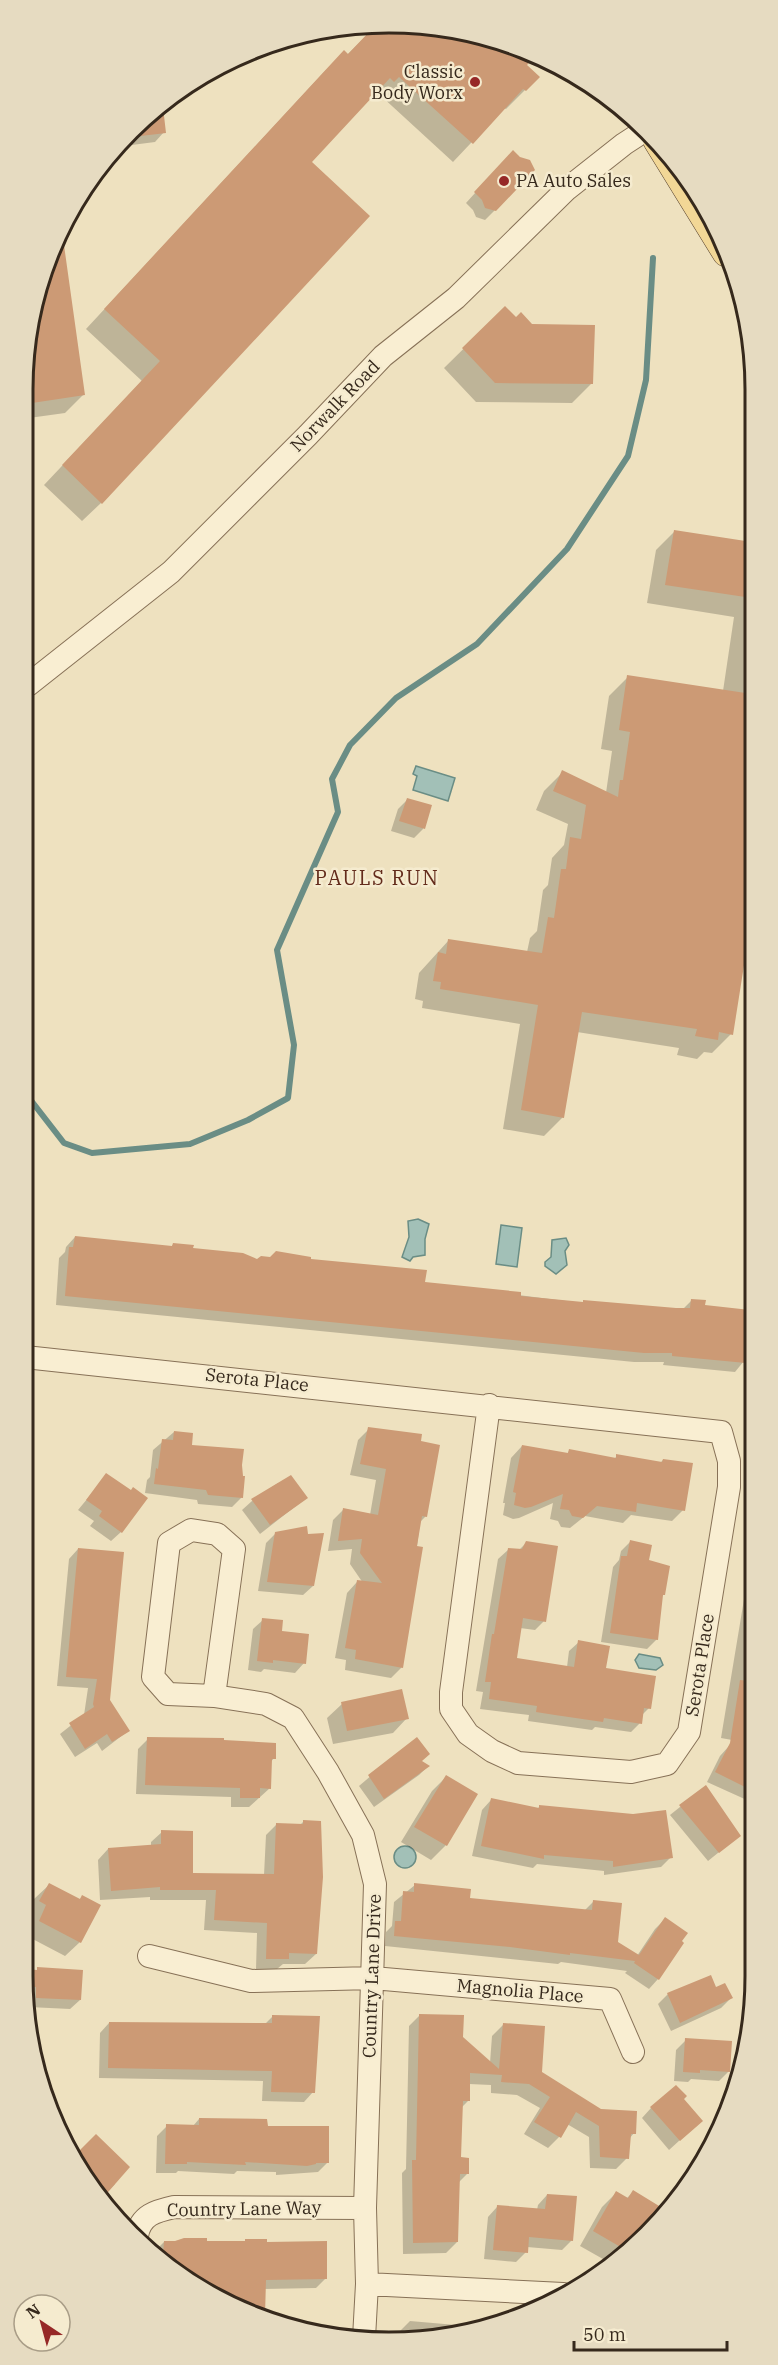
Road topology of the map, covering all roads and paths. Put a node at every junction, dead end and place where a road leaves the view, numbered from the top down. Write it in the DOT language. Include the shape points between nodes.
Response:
graph roads {
  1 [pos="638,135"];
  2 [pos="33,681"];
  3 [pos="33,1358"];
  4 [pos="489,1405"];
  5 [pos="214,1696"];
  6 [pos="149,1956"];
  7 [pos="373,1978"];
  8 [pos="633,2052"];
  9 [pos="365,2208"];
  10 [pos="138,2229"];
  11 [pos="367,2284"];
  12 [pos="549,2293"];
  13 [pos="364,2331"];
  1 -- 2 [label="street, Norwalk Road" via="567,189 456,298 383,356 171,572"];
  3 -- 4 [label="street, Serota Place"];
  4 -- 4 [label="street, Serota Place" via="721,1432 729,1461 729,1487 688,1732 667,1764 631,1772 518,1763 468,1734 451,1709"];
  5 -- 5 [label="street, Country Lane Drive" via="234,1549 217,1534 191,1530 169,1543 153,1677 168,1694"];
  5 -- 7 [label="street, Country Lane Drive" via="266,1704 293,1718 357,1824 375,1884"];
  6 -- 7 [label="street" via="251,1981"];
  7 -- 8 [label="street, Magnolia Place" via="610,1999"];
  7 -- 9 [label="street, Country Lane Drive"];
  9 -- 10 [label="street, Country Lane Way" via="174,2207 154,2211"];
  9 -- 11 [label="street, Country Lane Drive"];
  11 -- 12 [label="street"];
  11 -- 13 [label="street, Country Lane Drive"];
}
